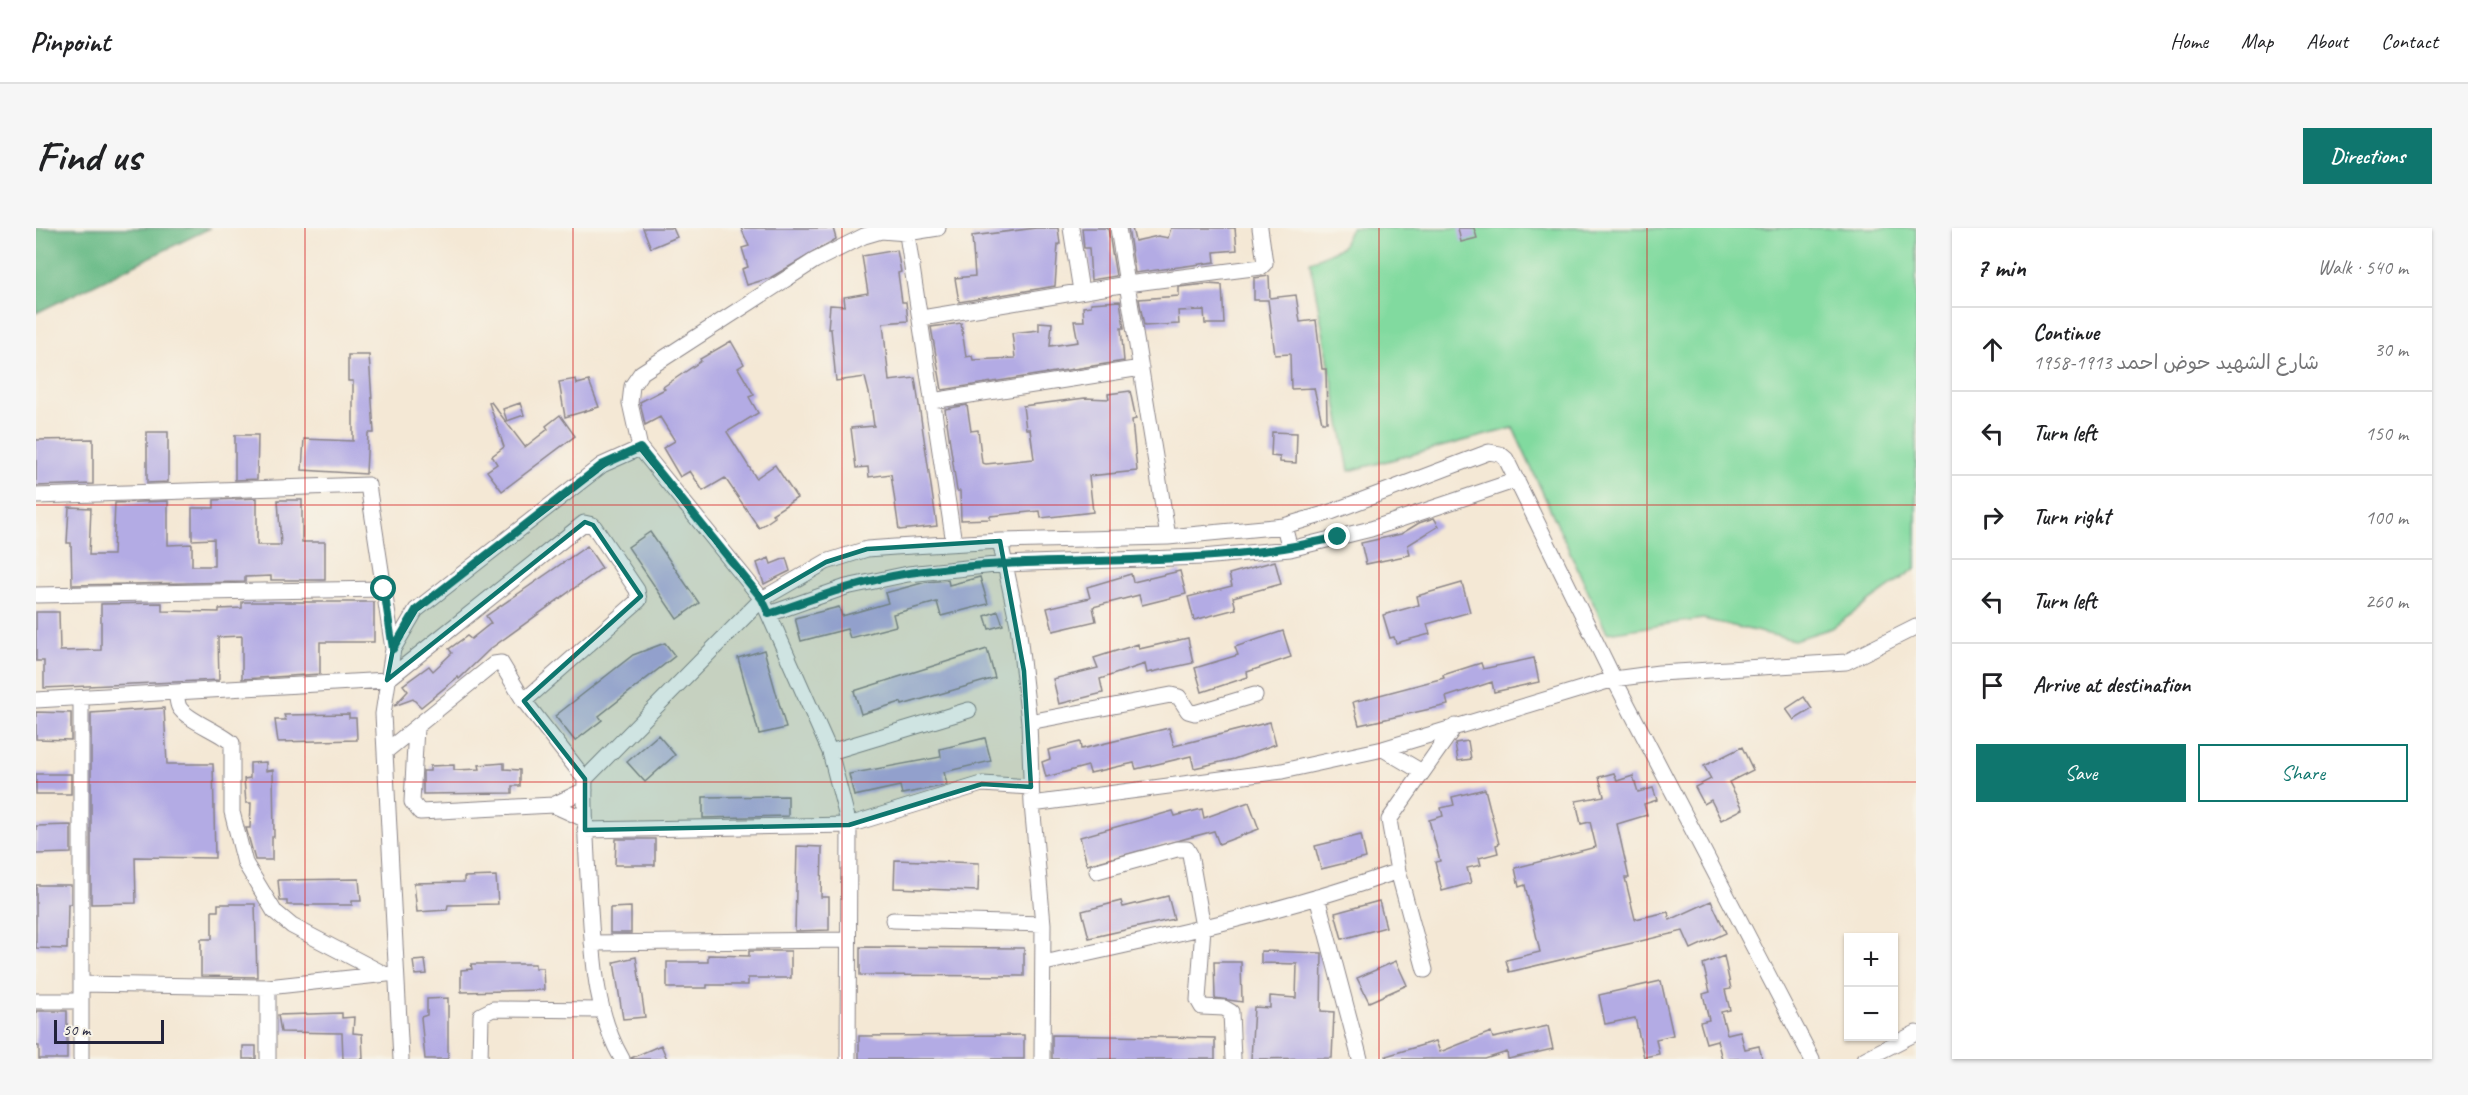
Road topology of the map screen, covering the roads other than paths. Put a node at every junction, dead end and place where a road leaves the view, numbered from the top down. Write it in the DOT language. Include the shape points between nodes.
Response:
graph roads {
  1 [pos="938,228"];
  2 [pos="1071,228"];
  3 [pos="1118,228"];
  4 [pos="1260,228"];
  5 [pos="906,230"];
  6 [pos="1127,284"];
  7 [pos="1081,291"];
  8 [pos="921,318"];
  9 [pos="1141,368"];
  10 [pos="932,401"];
  11 [pos="640,448"];
  12 [pos="1516,480"];
  13 [pos="36,496"];
  14 [pos="1284,526"];
  15 [pos="1168,537"];
  16 [pos="1000,541"];
  17 [pos="954,543"];
  18 [pos="1290,549"];
  19 [pos="1005,564"];
  20 [pos="384,589"];
  21 [pos="36,595"];
  22 [pos="762,599"];
  23 [pos="769,614"];
  24 [pos="1916,627"];
  25 [pos="393,649"];
  26 [pos="1614,679"];
  27 [pos="387,680"];
  28 [pos="176,692"];
  29 [pos="1256,696"];
  30 [pos="81,698"];
  31 [pos="36,700"];
  32 [pos="524,701"];
  33 [pos="969,710"];
  34 [pos="1029,722"];
  35 [pos="1455,726"];
  36 [pos="416,727"];
  37 [pos="1383,748"];
  38 [pos="385,752"];
  39 [pos="830,752"];
  40 [pos="1422,772"];
  41 [pos="585,785"];
  42 [pos="1031,787"];
  43 [pos="1032,804"];
  44 [pos="553,805"];
  45 [pos="585,825"];
  46 [pos="849,825"];
  47 [pos="1097,871"];
  48 [pos="1398,871"];
  49 [pos="1317,897"];
  50 [pos="892,920"];
  51 [pos="1043,924"];
  52 [pos="1203,927"];
  53 [pos="846,940"];
  54 [pos="592,943"];
  55 [pos="1044,963"];
  56 [pos="1425,970"];
  57 [pos="390,974"];
  58 [pos="81,984"];
  59 [pos="268,987"];
  60 [pos="36,1001"];
  61 [pos="81,1001"];
  62 [pos="601,1010"];
  63 [pos="1916,1033"];
  64 [pos="81,1059"];
  65 [pos="268,1059"];
  66 [pos="401,1059"];
  67 [pos="480,1059"];
  68 [pos="622,1059"];
  69 [pos="848,1059"];
  70 [pos="1042,1059"];
  71 [pos="1233,1059"];
  72 [pos="1360,1059"];
  73 [pos="1812,1059"];
  74 [pos="1865,1059"];
  1 -- 5 [label="street"];
  2 -- 7 [label="street"];
  3 -- 6 [label="street"];
  4 -- 6 [label="street" via="1265,263 1261,267"];
  5 -- 8 [label="street"];
  5 -- 11 [label="street" via="864,236 814,261 641,373 632,386 630,403"];
  6 -- 7 [label="street"];
  6 -- 9 [label="street"];
  7 -- 8 [label="street"];
  8 -- 10 [label="street"];
  9 -- 10 [label="street"];
  9 -- 15 [label="street"];
  10 -- 17 [label="street"];
  11 -- 22 [label="street"];
  11 -- 25 [label="street" via="602,465 416,610"];
  12 -- 14 [label="street" via="1506,459 1489,452"];
  12 -- 18 [label="street" via="1371,529"];
  12 -- 26 [label="street"];
  13 -- 20 [label="street" via="368,485"];
  14 -- 15 [label="street"];
  14 -- 18 [label="street"];
  15 -- 16 [label="street"];
  16 -- 17 [label="street"];
  16 -- 19 [label="street"];
  17 -- 22 [label="street" via="867,549 826,562"];
  18 -- 19 [label="street"];
  19 -- 23 [label="street" via="908,573 846,587"];
  19 -- 34 [label="street" via="1018,625"];
  20 -- 21 [label="street"];
  20 -- 25 [label="street"];
  22 -- 23 [label="street"];
  22 -- 41 [label="street"];
  23 -- 39 [label="street"];
  24 -- 26 [label="street" via="1846,662"];
  25 -- 27 [label="street"];
  26 -- 35 [label="street"];
  26 -- 73 [label="street"];
  27 -- 28 [label="street"];
  27 -- 32 [label="street" via="584,523 593,525 637,590 639,600"];
  27 -- 38 [label="street" via="383,714"];
  28 -- 30 [label="street"];
  28 -- 57 [label="street" via="184,714 232,743 232,812 242,853 274,911 292,926"];
  29 -- 34 [label="street" via="1195,713 1172,695"];
  30 -- 31 [label="street"];
  30 -- 58 [label="street"];
  32 -- 36 [label="street" via="506,668 498,663"];
  32 -- 41 [label="street"];
  33 -- 39 [label="street"];
  34 -- 42 [label="street"];
  35 -- 37 [label="street"];
  35 -- 40 [label="street"];
  36 -- 38 [label="street"];
  36 -- 44 [label="street" via="412,802 420,812"];
  37 -- 40 [label="street"];
  37 -- 43 [label="street" via="1282,771"];
  38 -- 57 [label="street"];
  39 -- 46 [label="street"];
  40 -- 48 [label="street" via="1389,820"];
  41 -- 44 [label="street"];
  41 -- 45 [label="street"];
  42 -- 43 [label="street"];
  42 -- 46 [label="street" via="982,784"];
  43 -- 51 [label="street"];
  44 -- 45 [label="street"];
  45 -- 46 [label="street"];
  45 -- 54 [label="street"];
  46 -- 53 [label="street"];
  47 -- 52 [label="street" via="1187,849"];
  48 -- 49 [label="street"];
  48 -- 56 [label="street"];
  49 -- 52 [label="street"];
  49 -- 72 [label="street"];
  50 -- 51 [label="street"];
  51 -- 55 [label="street"];
  52 -- 55 [label="street"];
  52 -- 71 [label="street" via="1198,1000 1202,1007 1231,1012"];
  53 -- 54 [label="street"];
  53 -- 69 [label="street"];
  54 -- 62 [label="street"];
  55 -- 70 [label="street"];
  57 -- 59 [label="street"];
  57 -- 66 [label="street"];
  58 -- 59 [label="street"];
  58 -- 61 [label="street"];
  59 -- 65 [label="street"];
  60 -- 61 [label="street"];
  61 -- 64 [label="street"];
  62 -- 67 [label="street" via="484,1011"];
  62 -- 68 [label="street"];
  63 -- 74 [label="street"];
}
